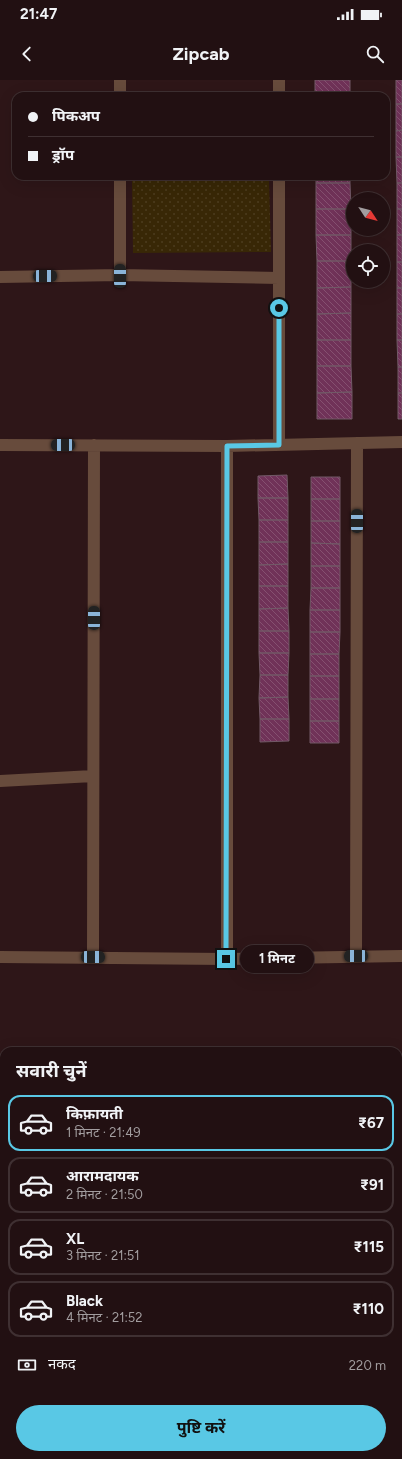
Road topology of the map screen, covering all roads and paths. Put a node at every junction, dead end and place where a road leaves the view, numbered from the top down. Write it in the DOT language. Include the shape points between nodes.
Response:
graph roads {
  1 [pos="120,80"];
  2 [pos="279,80"];
  3 [pos="120,92"];
  4 [pos="279,92"];
  5 [pos="120,180"];
  6 [pos="279,180"];
  7 [pos="120,276"];
  8 [pos="0,277"];
  9 [pos="279,278"];
  10 [pos="402,442"];
  11 [pos="357,443"];
  12 [pos="0,445"];
  13 [pos="94,445"];
  14 [pos="279,445"];
  15 [pos="227,446"];
  16 [pos="93,776"];
  17 [pos="0,781"];
  18 [pos="356,956"];
  19 [pos="402,956"];
  20 [pos="0,957"];
  21 [pos="93,957"];
  22 [pos="226,959"];
  1 -- 3 [label="street"];
  2 -- 4 [label="street"];
  5 -- 7 [label="street"];
  6 -- 9 [label="street"];
  7 -- 8 [label="street"];
  7 -- 9 [label="street"];
  9 -- 14 [label="street"];
  10 -- 11 [label="street"];
  11 -- 14 [label="street"];
  11 -- 18 [label="street"];
  12 -- 13 [label="street"];
  13 -- 15 [label="street"];
  13 -- 16 [label="street"];
  14 -- 15 [label="street"];
  15 -- 22 [label="street"];
  16 -- 17 [label="street"];
  16 -- 21 [label="street"];
  18 -- 19 [label="street"];
  18 -- 22 [label="street"];
  20 -- 21 [label="street"];
  21 -- 22 [label="street"];
}
